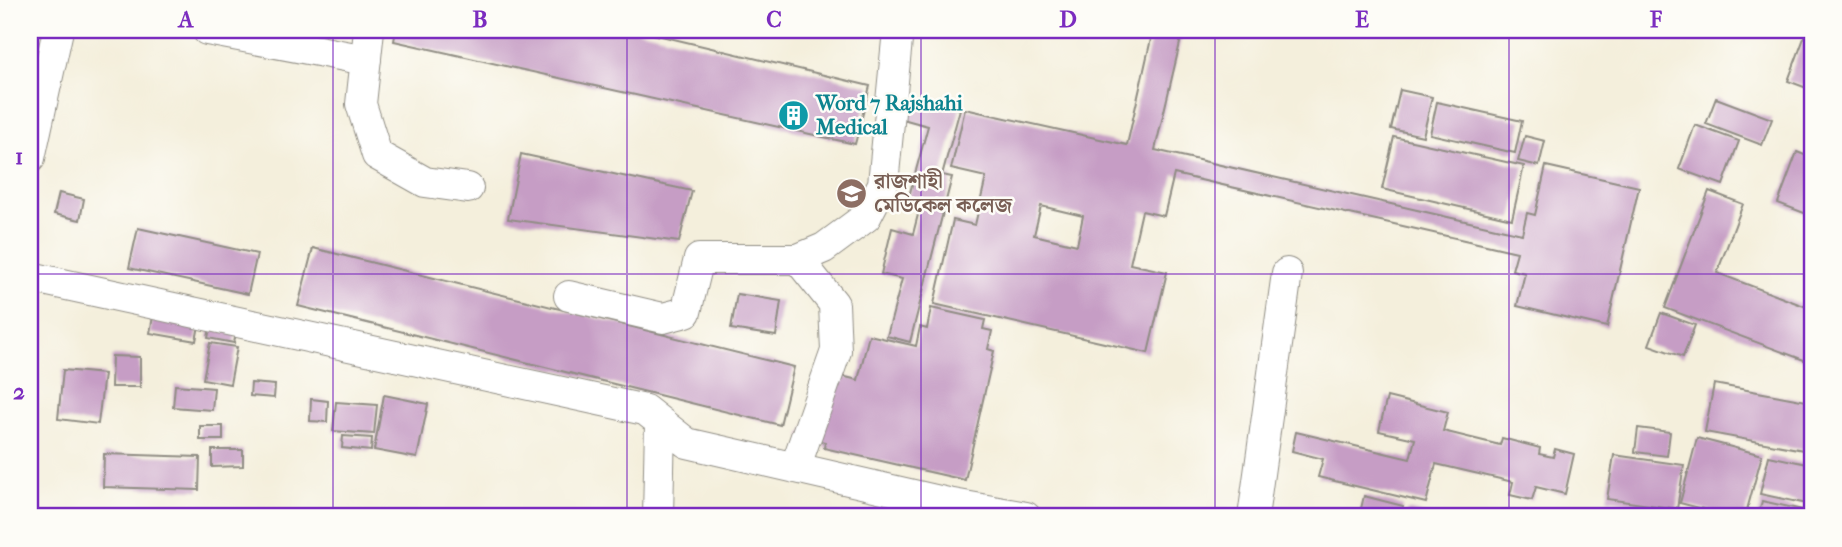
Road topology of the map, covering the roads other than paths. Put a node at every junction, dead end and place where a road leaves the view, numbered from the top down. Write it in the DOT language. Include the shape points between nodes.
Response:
graph roads {
  1 [pos="58,30"];
  2 [pos="207,30"];
  3 [pos="369,30"];
  4 [pos="898,30"];
  5 [pos="366,60"];
  6 [pos="30,158"];
  7 [pos="468,188"];
  8 [pos="798,259"];
  9 [pos="1287,273"];
  10 [pos="30,276"];
  11 [pos="569,296"];
  12 [pos="660,423"];
  13 [pos="795,468"];
  14 [pos="658,517"];
  15 [pos="1026,517"];
  16 [pos="1253,517"];
  1 -- 6 [label="street"];
  2 -- 5 [label="street"];
  3 -- 5 [label="street"];
  4 -- 8 [label="street" via="883,184 866,217 824,248"];
  5 -- 7 [label="street" via="360,104 377,155 425,182"];
  8 -- 11 [label="street" via="699,259 687,312 663,318"];
  8 -- 13 [label="street" via="834,304 836,351"];
  9 -- 16 [label="street"];
  10 -- 12 [label="street" via="645,410"];
  12 -- 13 [label="street" via="687,443"];
  12 -- 14 [label="street"];
  13 -- 15 [label="street"];
}
